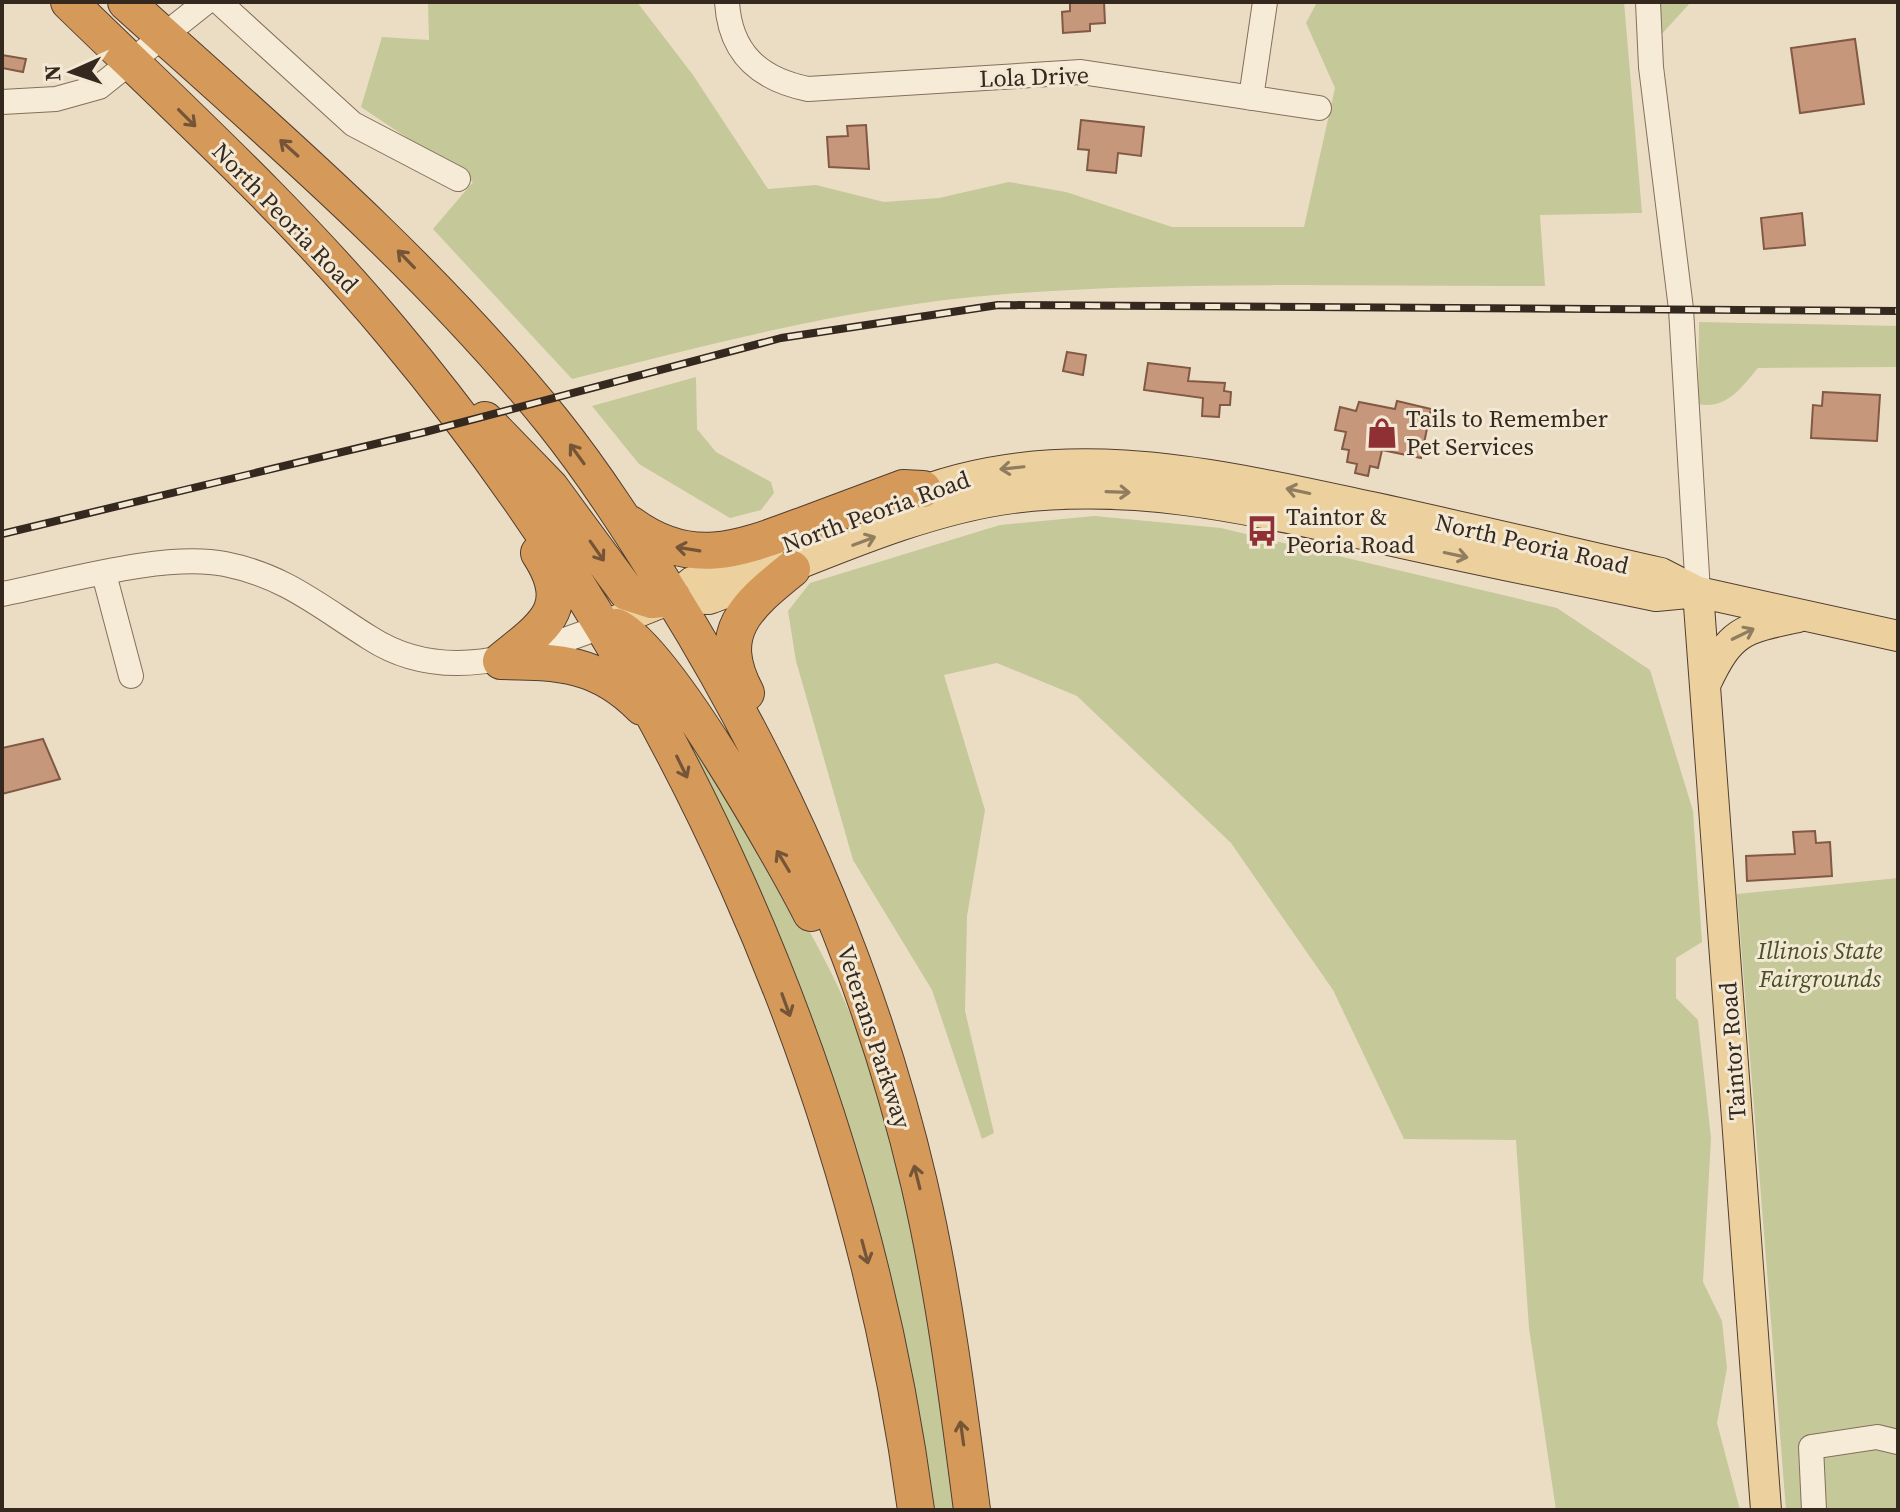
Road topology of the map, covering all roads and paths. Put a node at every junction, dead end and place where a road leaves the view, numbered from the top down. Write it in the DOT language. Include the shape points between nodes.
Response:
graph roads {
  1 [pos="69,2"];
  2 [pos="126,2"];
  3 [pos="206,2"];
  4 [pos="219,2"];
  5 [pos="727,2"];
  6 [pos="1265,2"];
  7 [pos="1648,2"];
  8 [pos="165,37"];
  9 [pos="132,63"];
  10 [pos="1251,98"];
  11 [pos="2,102"];
  12 [pos="1319,108"];
  13 [pos="458,179"];
  14 [pos="391,331"];
  15 [pos="503,472"];
  16 [pos="923,489"];
  17 [pos="622,518"];
  18 [pos="792,569"];
  19 [pos="104,574"];
  20 [pos="1698,592"];
  21 [pos="2,594"];
  22 [pos="673,598"];
  23 [pos="1804,615"];
  24 [pos="603,626"];
  25 [pos="1898,636"];
  26 [pos="501,661"];
  27 [pos="131,676"];
  28 [pos="1706,683"];
  29 [pos="663,728"];
  30 [pos="836,920"];
  31 [pos="874,1028"];
  32 [pos="1898,1442"];
  33 [pos="916,1510"];
  34 [pos="972,1510"];
  35 [pos="1766,1510"];
  36 [pos="1814,1510"];
  1 -- 9 [label="highway, North Peoria Road"];
  2 -- 8 [label="highway, North Peoria Road"];
  3 -- 8 [label="street"];
  4 -- 13 [label="street" via="353,124"];
  5 -- 10 [label="street, Lola Drive" via="728,25 752,66 781,83 808,89 1081,72"];
  6 -- 10 [label="street"];
  7 -- 20 [label="street" via="1681,309"];
  8 -- 9 [label="street"];
  17 -- 8 [label="highway, North Peoria Road, one-way" via="553,423 412,265"];
  9 -- 11 [label="street" via="99,87 75,95"];
  9 -- 14 [label="highway, North Peoria Road, one-way" via="298,227"];
  10 -- 12 [label="street, Lola Drive"];
  14 -- 15 [label="highway, North Peoria Road"];
  14 -- 22 [label="highway, one-way" via="542,477 627,592 652,600"];
  15 -- 24 [label="highway, North Peoria Road"];
  15 -- 26 [label="highway" via="504,498 556,587 541,627"];
  16 -- 17 [label="highway, one-way" via="903,488 728,551 667,545"];
  20 -- 16 [label="main road, North Peoria Road, one-way" via="1661,573 1304,492 1172,468 1012,468"];
  16 -- 22 [label="main road, North Peoria Road" via="692,582"];
  17 -- 22 [label="highway, North Peoria Road"];
  18 -- 20 [label="main road, North Peoria Road, one-way" via="944,514 1012,498 1146,493 1230,505 1656,596"];
  18 -- 22 [label="main road, North Peoria Road" via="709,599"];
  18 -- 30 [label="highway" via="746,611 732,646 733,667 819,842"];
  19 -- 21 [label="street"];
  19 -- 26 [label="street" via="185,562 220,563 274,577 394,650 440,663"];
  19 -- 27 [label="street"];
  20 -- 23 [label="main road, North Peoria Road"];
  20 -- 28 [label="main road, Taintor Road"];
  22 -- 24 [label="main road, North Peoria Road"];
  22 -- 30 [label="highway, Veterans Parkway" via="762,754"];
  23 -- 25 [label="main road, North Peoria Road"];
  28 -- 23 [label="main road, one-way" via="1721,651 1737,635"];
  24 -- 26 [label="street"];
  24 -- 29 [label="highway"];
  31 -- 24 [label="highway, one-way" via="722,759 639,641 626,631"];
  26 -- 29 [label="highway" via="550,661 590,671 623,687"];
  28 -- 35 [label="main road, Taintor Road"];
  29 -- 33 [label="highway, one-way" via="754,920 826,1113 882,1321"];
  30 -- 31 [label="highway, Veterans Parkway"];
  34 -- 31 [label="highway, Veterans Parkway, one-way" via="931,1237"];
  32 -- 36 [label="street" via="1877,1437 1811,1447"];
}
